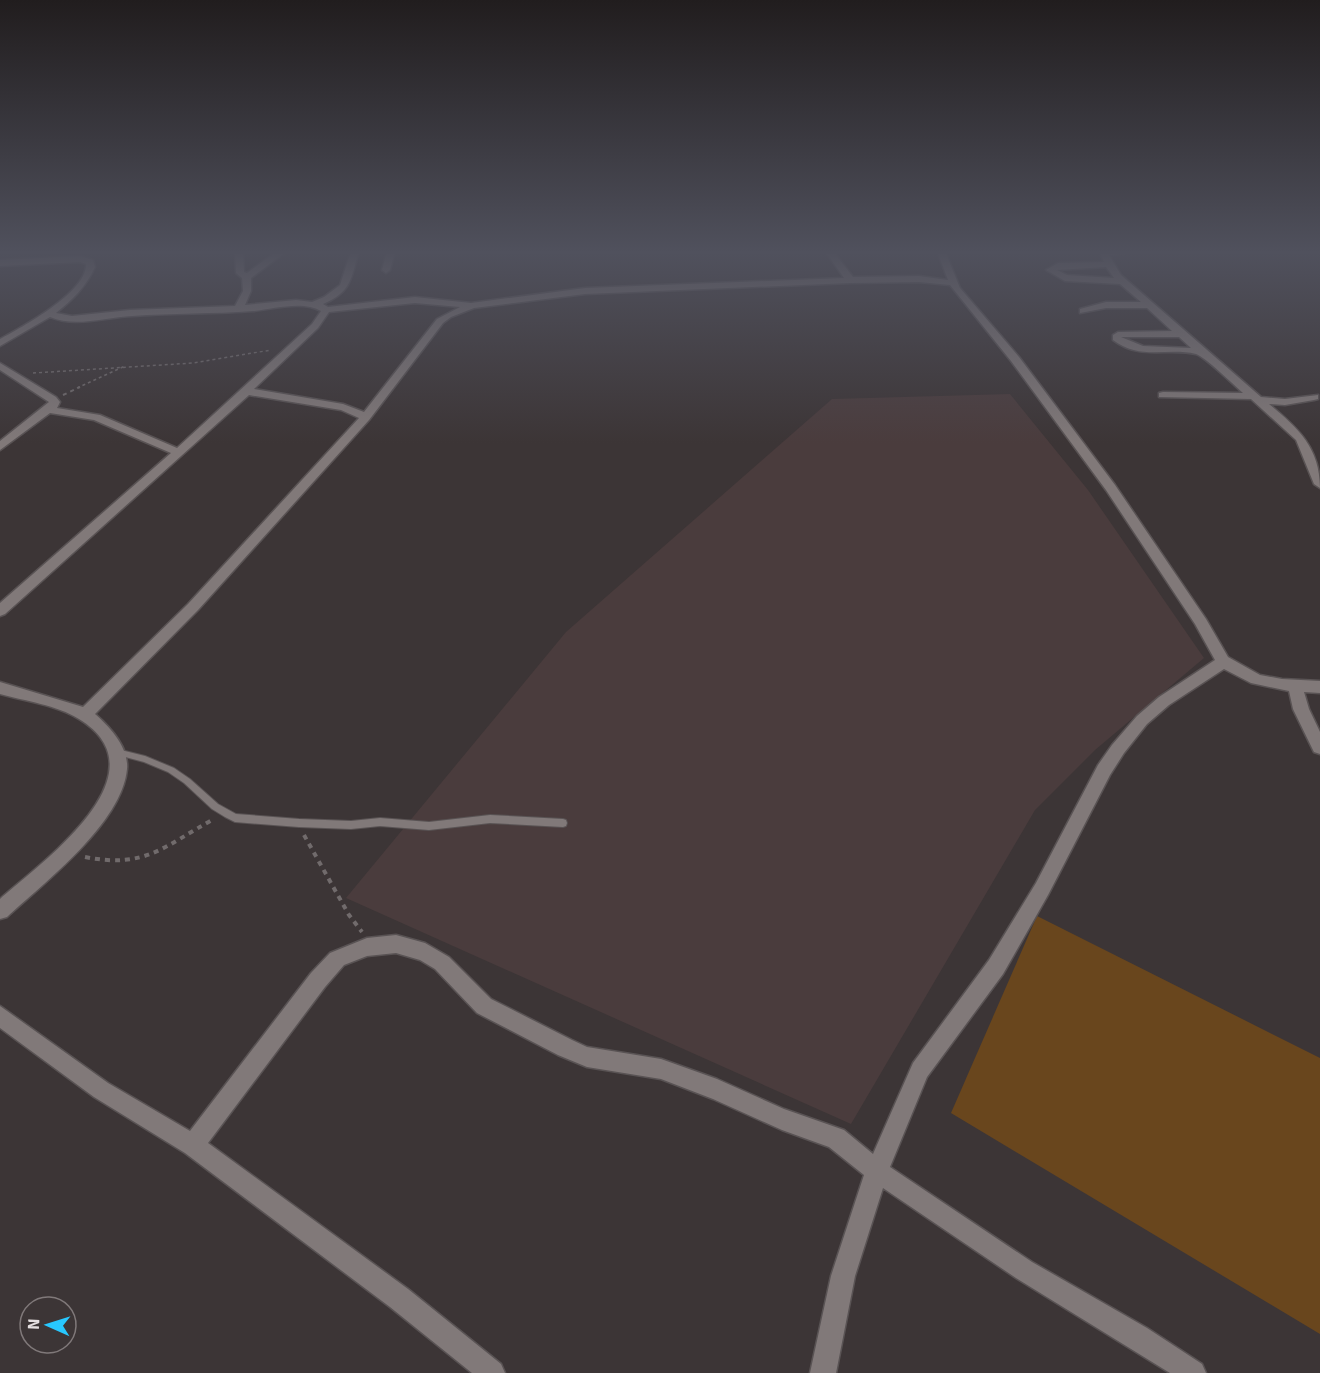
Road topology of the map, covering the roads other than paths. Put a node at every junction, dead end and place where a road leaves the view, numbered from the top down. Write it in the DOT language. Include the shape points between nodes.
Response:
graph roads {
  1 [pos="45,315"];
  2 [pos="53,315"];
  3 [pos="110,315"];
  4 [pos="324,315"];
  5 [pos="452,315"];
  6 [pos="978,315"];
  7 [pos="1160,315"];
  8 [pos="1181,334"];
  9 [pos="0,343"];
  10 [pos="1200,351"];
  11 [pos="0,366"];
  12 [pos="245,391"];
  13 [pos="1163,395"];
  14 [pos="1256,398"];
  15 [pos="1314,398"];
  16 [pos="50,405"];
  17 [pos="365,418"];
  18 [pos="0,447"];
  19 [pos="177,452"];
  20 [pos="1320,484"];
  21 [pos="0,611"];
  22 [pos="1223,661"];
  23 [pos="1295,687"];
  24 [pos="1320,687"];
  25 [pos="0,688"];
  26 [pos="86,714"];
  27 [pos="1320,748"];
  28 [pos="117,752"];
  29 [pos="563,824"];
  30 [pos="0,911"];
  31 [pos="0,1016"];
  32 [pos="193,1145"];
  33 [pos="877,1171"];
  34 [pos="492,1373"];
  35 [pos="823,1373"];
  36 [pos="1192,1373"];
  1 -- 9 [label="street"];
  2 -- 3 [label="street" via="72,319"];
  4 -- 12 [label="street"];
  5 -- 17 [label="street" via="440,321"];
  6 -- 22 [label="street" via="1111,488 1201,621"];
  7 -- 8 [label="street"];
  8 -- 10 [label="street"];
  8 -- 10 [label="street" via="1125,334 1116,338 1136,348"];
  10 -- 14 [label="street"];
  11 -- 16 [label="street" via="18,374"];
  12 -- 17 [label="street" via="343,407"];
  12 -- 19 [label="street"];
  13 -- 14 [label="street"];
  14 -- 15 [label="street" via="1285,402"];
  14 -- 20 [label="street" via="1300,439"];
  16 -- 18 [label="street"];
  16 -- 19 [label="street" via="96,417"];
  17 -- 26 [label="street" via="192,607"];
  19 -- 21 [label="street"];
  22 -- 23 [label="street" via="1252,678"];
  22 -- 33 [label="street" via="1142,720 1104,770 996,968 920,1070"];
  23 -- 24 [label="street"];
  23 -- 27 [label="street" via="1300,709"];
  25 -- 26 [label="street"];
  26 -- 28 [label="street"];
  28 -- 29 [label="lane" via="153,761 182,777 235,818 351,825 380,822 429,826 509,819"];
  28 -- 30 [label="street" via="120,768 114,789 93,823"];
  31 -- 32 [label="street" via="101,1090"];
  32 -- 33 [label="street" via="337,959 376,945 410,946 442,963 484,1006 565,1048 586,1057 661,1069 717,1090 836,1138"];
  32 -- 34 [label="street" via="399,1298"];
  33 -- 35 [label="street" via="843,1276"];
  33 -- 36 [label="street" via="1024,1270"];
}
